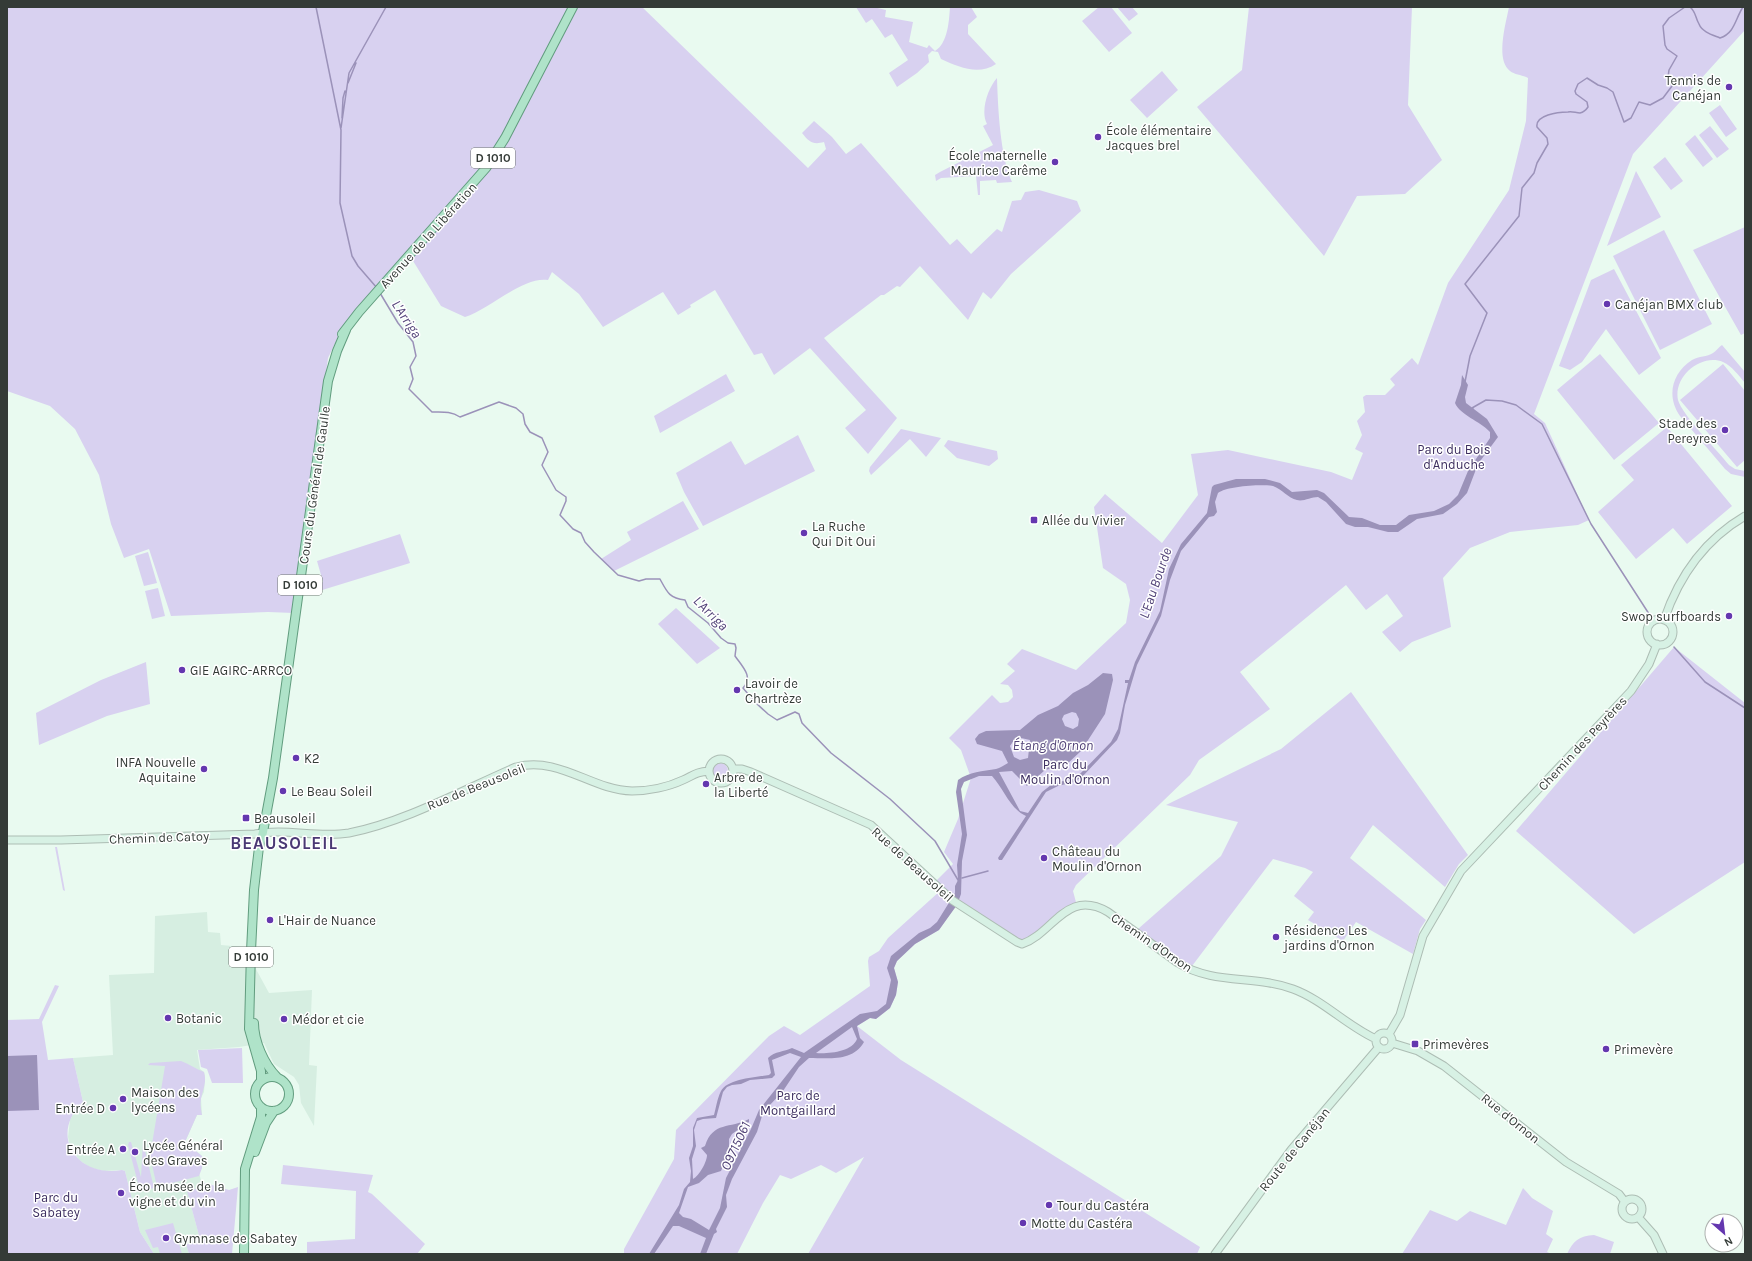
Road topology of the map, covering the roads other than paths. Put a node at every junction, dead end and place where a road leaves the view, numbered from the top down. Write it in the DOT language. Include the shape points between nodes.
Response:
graph roads {
  1 [pos="573,7"];
  2 [pos="375,294"];
  3 [pos="1745,516"];
  4 [pos="1664,620"];
  5 [pos="1657,644"];
  6 [pos="732,769"];
  7 [pos="708,771"];
  8 [pos="263,832"];
  9 [pos="7,840"];
  10 [pos="1022,944"];
  11 [pos="254,947"];
  12 [pos="1389,1034"];
  13 [pos="1376,1039"];
  14 [pos="1392,1043"];
  15 [pos="1379,1047"];
  16 [pos="277,1077"];
  17 [pos="261,1080"];
  18 [pos="261,1107"];
  19 [pos="274,1111"];
  20 [pos="245,1178"];
  21 [pos="1625,1202"];
  22 [pos="1638,1217"];
  23 [pos="244,1254"];
  24 [pos="1214,1254"];
  25 [pos="1664,1254"];
  1 -- 2 [label="main road, Avenue de la Libération / D 1010" via="505,138 486,168"];
  2 -- 8 [label="main road, Cours du Général de Gaulle / D 1010" via="346,330 332,355"];
  3 -- 4 [label="street" via="1715,538 1699,554 1682,578"];
  4 -- 5 [label="street" via="1671,625 1671,638 1666,644"];
  4 -- 5 [label="street" via="1653,621 1648,627 1648,638"];
  5 -- 12 [label="street, Chemin des Peyrères" via="1631,692 1461,871 1428,924 1400,1015"];
  6 -- 7 [label="street" via="729,762 720,758 711,764"];
  6 -- 7 [label="street" via="730,778 721,783 711,778"];
  6 -- 10 [label="street, Rue de Beausoleil" via="751,772 871,825 952,900"];
  7 -- 8 [label="street, Rue de Beausoleil" via="697,772 665,786 634,791 601,784 557,768 527,765 404,815 355,831 329,835"];
  8 -- 9 [label="street, Chemin de Catoy"];
  8 -- 11 [label="main road, Cours du Général de Gaulle / D 1010"];
  8 -- 11 [label="main road, Cours du Général de Gaulle / D 1010" via="254,890"];
  10 -- 13 [label="street, Chemin d'Ornon" via="1031,940 1067,910 1077,906 1097,907 1191,970 1213,977 1276,984 1295,990"];
  11 -- 16 [label="main road, Cours du Général de Gaulle / D 1010" via="254,1029 270,1069"];
  11 -- 17 [label="main road, Cours du Général de Gaulle / D 1010" via="249,1029"];
  12 -- 13 [label="street" via="1381,1033"];
  12 -- 14 [label="street"];
  13 -- 15 [label="street"];
  14 -- 15 [label="street" via="1386,1048"];
  14 -- 21 [label="street, Rue d'Ornon" via="1418,1051 1444,1066 1566,1162 1609,1187"];
  15 -- 24 [label="street, Route de Canéjan" via="1291,1150"];
  16 -- 17 [label="main road" via="271,1076"];
  16 -- 19 [label="main road" via="285,1082 290,1096 285,1105"];
  17 -- 18 [label="main road" via="255,1092 256,1100"];
  18 -- 19 [label="main road"];
  18 -- 20 [label="main road" via="261,1117 247,1161"];
  19 -- 20 [label="main road" via="266,1123"];
  20 -- 23 [label="main road"];
  21 -- 22 [label="street" via="1622,1208 1625,1215"];
  21 -- 22 [label="street" via="1633,1199 1641,1203 1642,1209"];
  22 -- 25 [label="street" via="1654,1235"];
}
